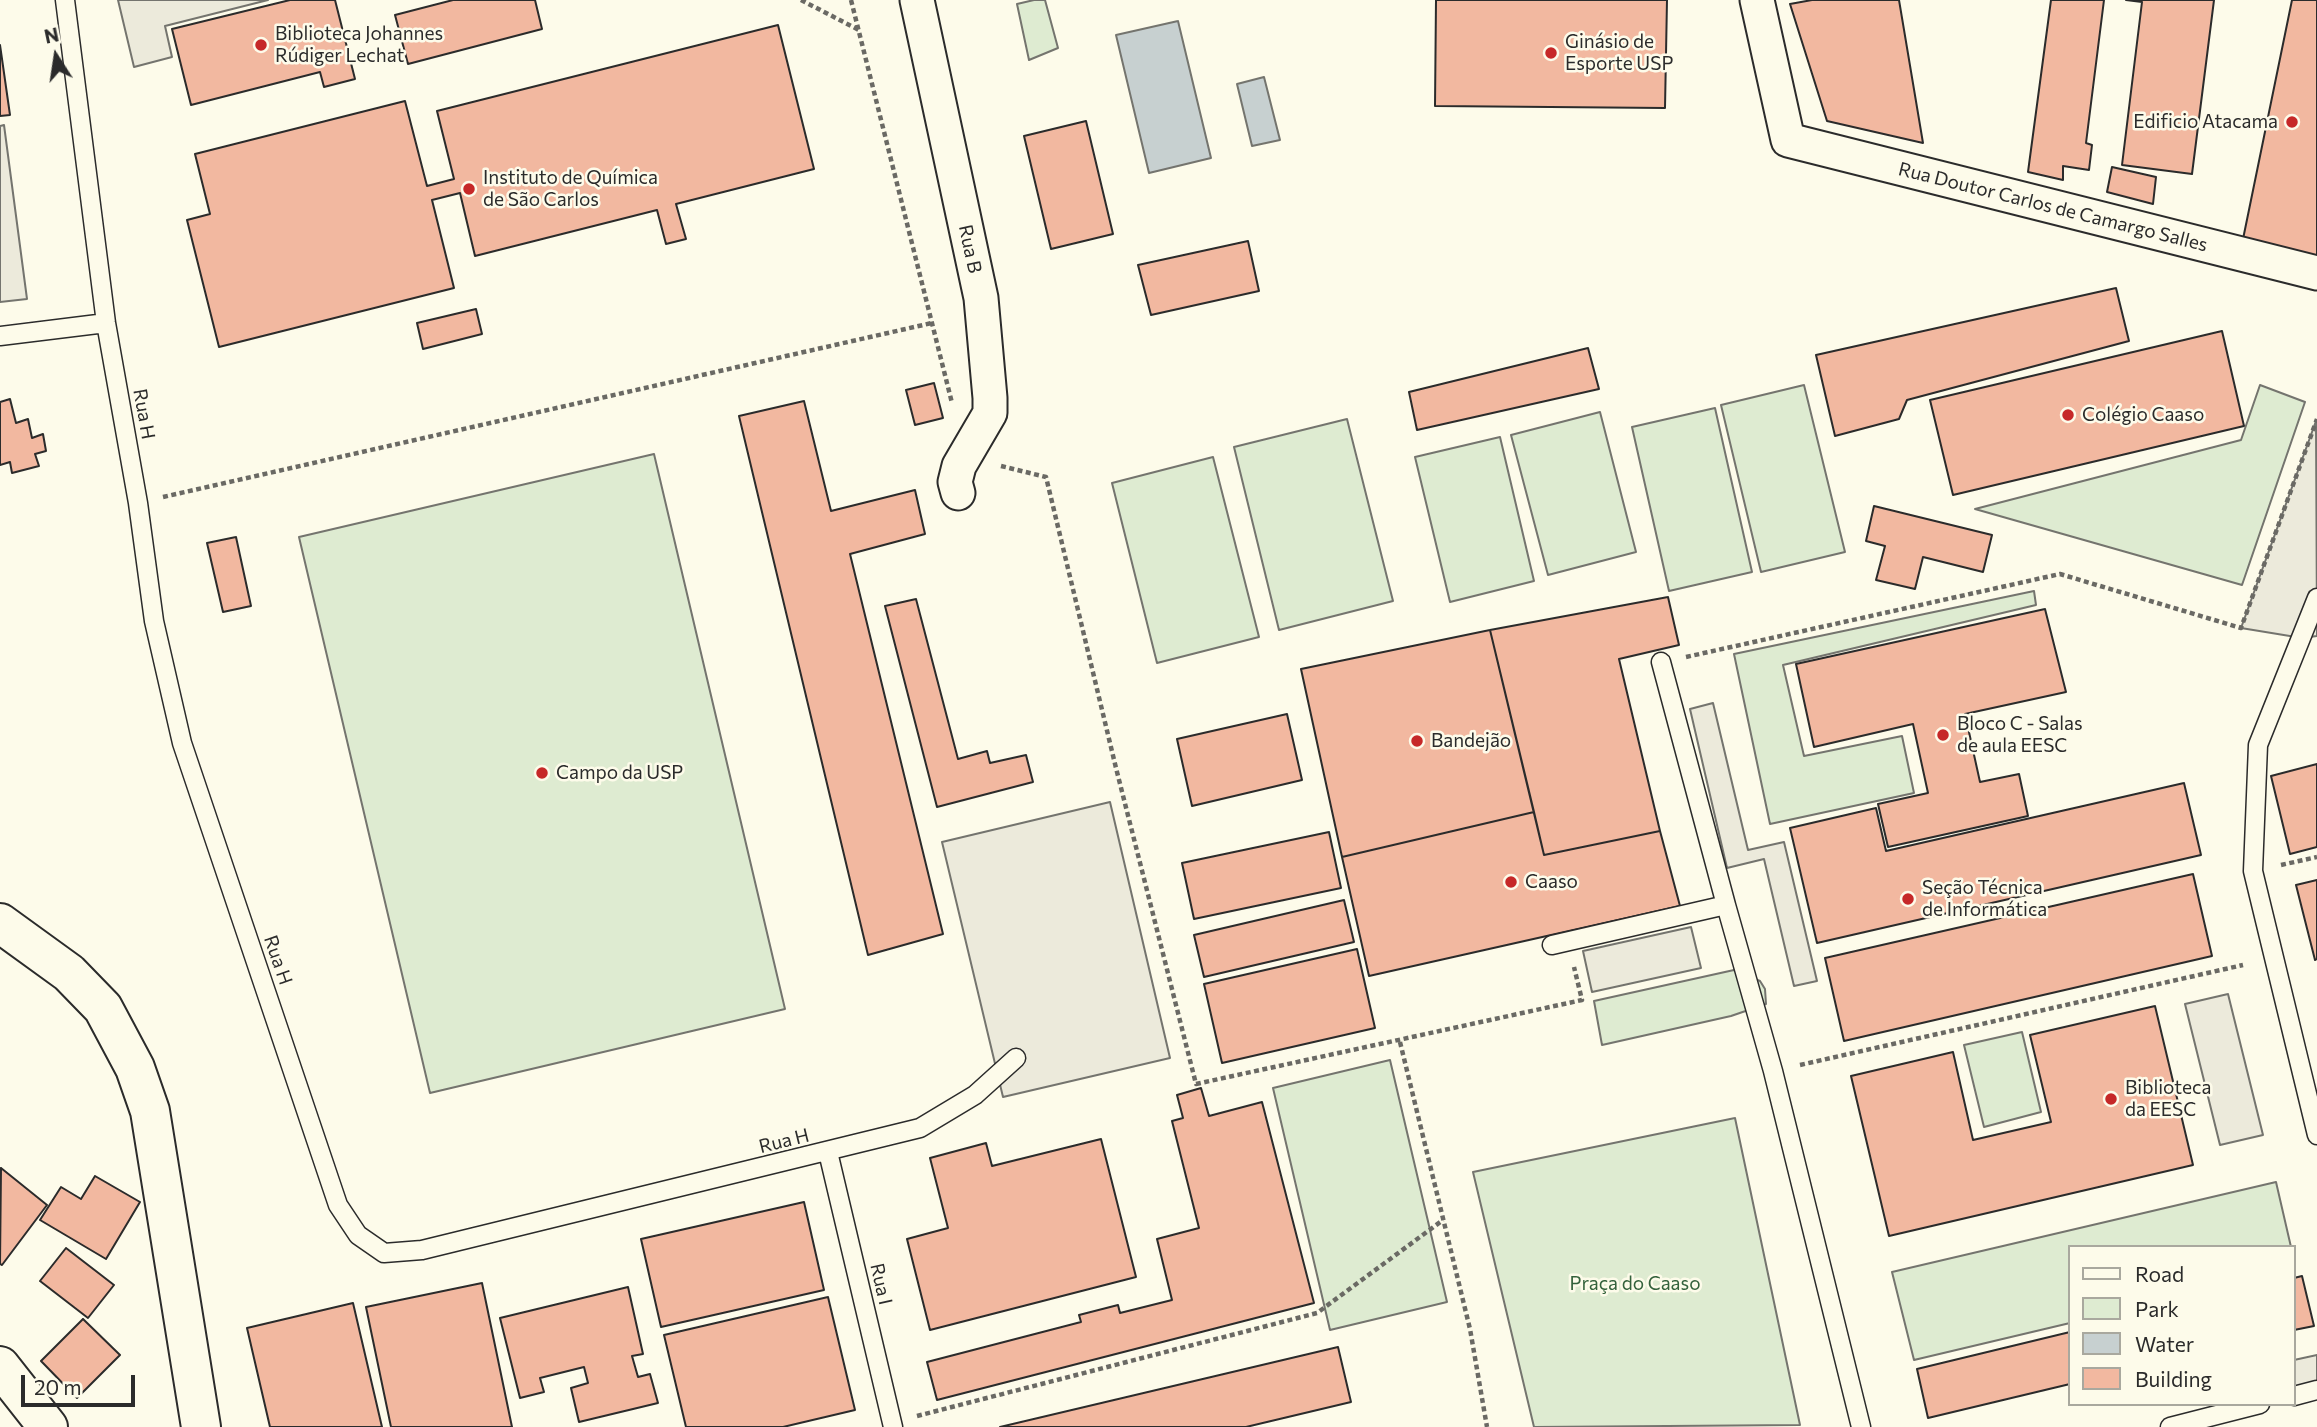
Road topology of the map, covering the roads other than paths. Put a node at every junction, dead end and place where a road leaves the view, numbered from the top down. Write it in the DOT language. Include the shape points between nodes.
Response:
graph roads {
  1 [pos="65,0"];
  2 [pos="917,0"];
  3 [pos="1757,0"];
  4 [pos="2317,273"];
  5 [pos="106,323"];
  6 [pos="0,336"];
  7 [pos="958,493"];
  8 [pos="2317,598"];
  9 [pos="1661,662"];
  10 [pos="1726,905"];
  11 [pos="0,923"];
  12 [pos="1560,944"];
  13 [pos="1016,1058"];
  14 [pos="2317,1135"];
  15 [pos="828,1152"];
  16 [pos="0,1366"];
  17 [pos="2317,1390"];
  18 [pos="2296,1395"];
  19 [pos="2252,1406"];
  20 [pos="893,1425"];
  21 [pos="48,1427"];
  22 [pos="201,1427"];
  23 [pos="1861,1427"];
  24 [pos="2170,1427"];
  1 -- 5 [label="lane, Rua H"];
  2 -- 7 [label="street, Rua B" via="981,298 990,413 965,458 956,482"];
  3 -- 4 [label="street, Rua Doutor Carlos de Camargo Salles" via="1788,140"];
  5 -- 6 [label="lane"];
  5 -- 15 [label="lane, Rua H" via="154,621 182,743 338,1205 358,1236 384,1253 422,1250"];
  8 -- 14 [label="lane" via="2258,745 2253,871"];
  9 -- 10 [label="lane"];
  10 -- 12 [label="lane" via="1639,932"];
  10 -- 23 [label="lane" via="1773,1071"];
  11 -- 22 [label="main road" via="69,973 103,1008 135,1068 150,1111"];
  13 -- 15 [label="lane, Rua H" via="975,1095 920,1128"];
  15 -- 20 [label="lane, Rua I"];
  16 -- 21 [label="main road"];
  17 -- 18 [label="lane"];
  19 -- 24 [label="lane"];
}
